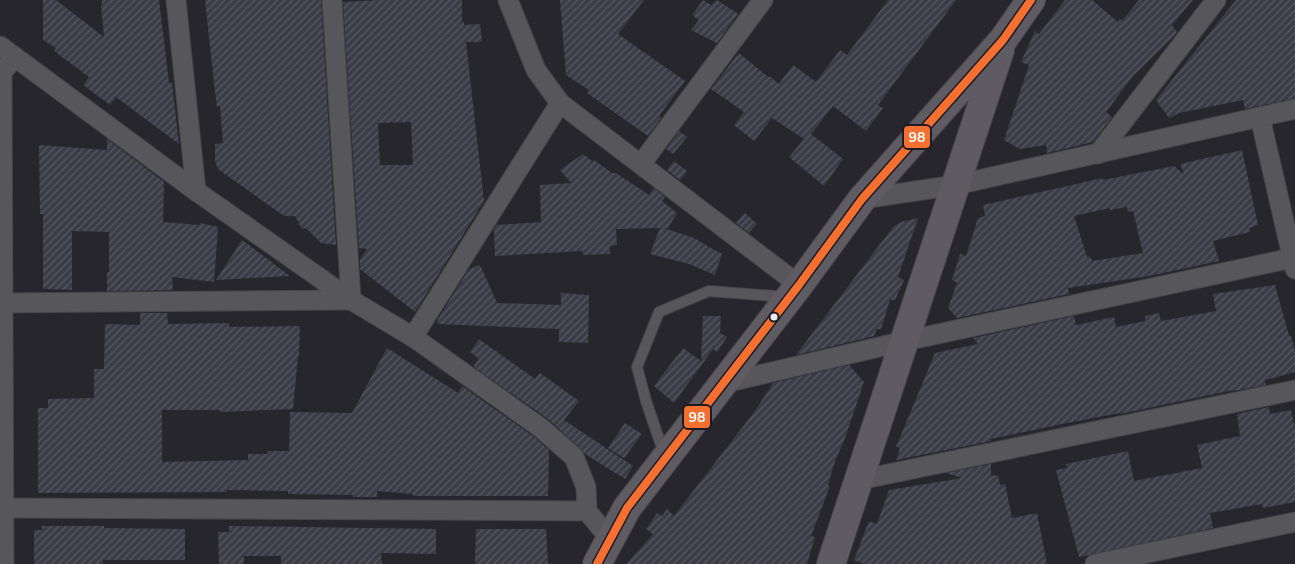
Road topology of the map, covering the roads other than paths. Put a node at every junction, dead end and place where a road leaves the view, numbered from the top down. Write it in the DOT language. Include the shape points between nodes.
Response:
graph roads {
  1 [pos="176,0"];
  2 [pos="332,0"];
  3 [pos="764,0"];
  4 [pos="1031,0"];
  5 [pos="1216,0"];
  6 [pos="513,4"];
  7 [pos="1003,40"];
  8 [pos="7,52"];
  9 [pos="1,72"];
  10 [pos="560,103"];
  11 [pos="1295,109"];
  12 [pos="1260,117"];
  13 [pos="1098,154"];
  14 [pos="642,164"];
  15 [pos="956,185"];
  16 [pos="196,191"];
  17 [pos="862,199"];
  18 [pos="1293,264"];
  19 [pos="794,291"];
  20 [pos="351,300"];
  21 [pos="1,303"];
  22 [pos="412,337"];
  23 [pos="905,341"];
  24 [pos="724,383"];
  25 [pos="1295,390"];
  26 [pos="666,459"];
  27 [pos="859,480"];
  28 [pos="2,508"];
  29 [pos="587,511"];
  30 [pos="1295,522"];
  31 [pos="610,540"];
  32 [pos="4,564"];
  33 [pos="597,564"];
  34 [pos="831,564"];
  35 [pos="1095,564"];
  1 -- 16 [label="street"];
  2 -- 20 [label="street"];
  3 -- 14 [label="street"];
  4 -- 7 [label="main road"];
  5 -- 13 [label="street"];
  6 -- 10 [label="street" via="536,70"];
  7 -- 15 [label="main road"];
  7 -- 17 [label="main road"];
  8 -- 9 [label="street"];
  8 -- 16 [label="street"];
  9 -- 21 [label="street"];
  10 -- 14 [label="street"];
  10 -- 22 [label="street"];
  11 -- 12 [label="street"];
  12 -- 13 [label="street"];
  12 -- 18 [label="street"];
  13 -- 15 [label="street"];
  14 -- 19 [label="street"];
  15 -- 17 [label="street"];
  15 -- 23 [label="main road"];
  16 -- 20 [label="street"];
  17 -- 19 [label="main road"];
  18 -- 23 [label="street"];
  19 -- 24 [label="main road"];
  19 -- 26 [label="lane" via="709,292 659,312 637,367"];
  20 -- 21 [label="street"];
  20 -- 22 [label="street"];
  21 -- 28 [label="street"];
  22 -- 29 [label="street" via="541,428 574,457 586,487"];
  23 -- 24 [label="street"];
  23 -- 27 [label="main road"];
  24 -- 26 [label="main road"];
  25 -- 27 [label="street"];
  26 -- 31 [label="main road" via="628,508"];
  27 -- 34 [label="main road"];
  28 -- 29 [label="street"];
  28 -- 32 [label="street"];
  29 -- 31 [label="street"];
  30 -- 35 [label="street"];
  31 -- 33 [label="main road"];
}
